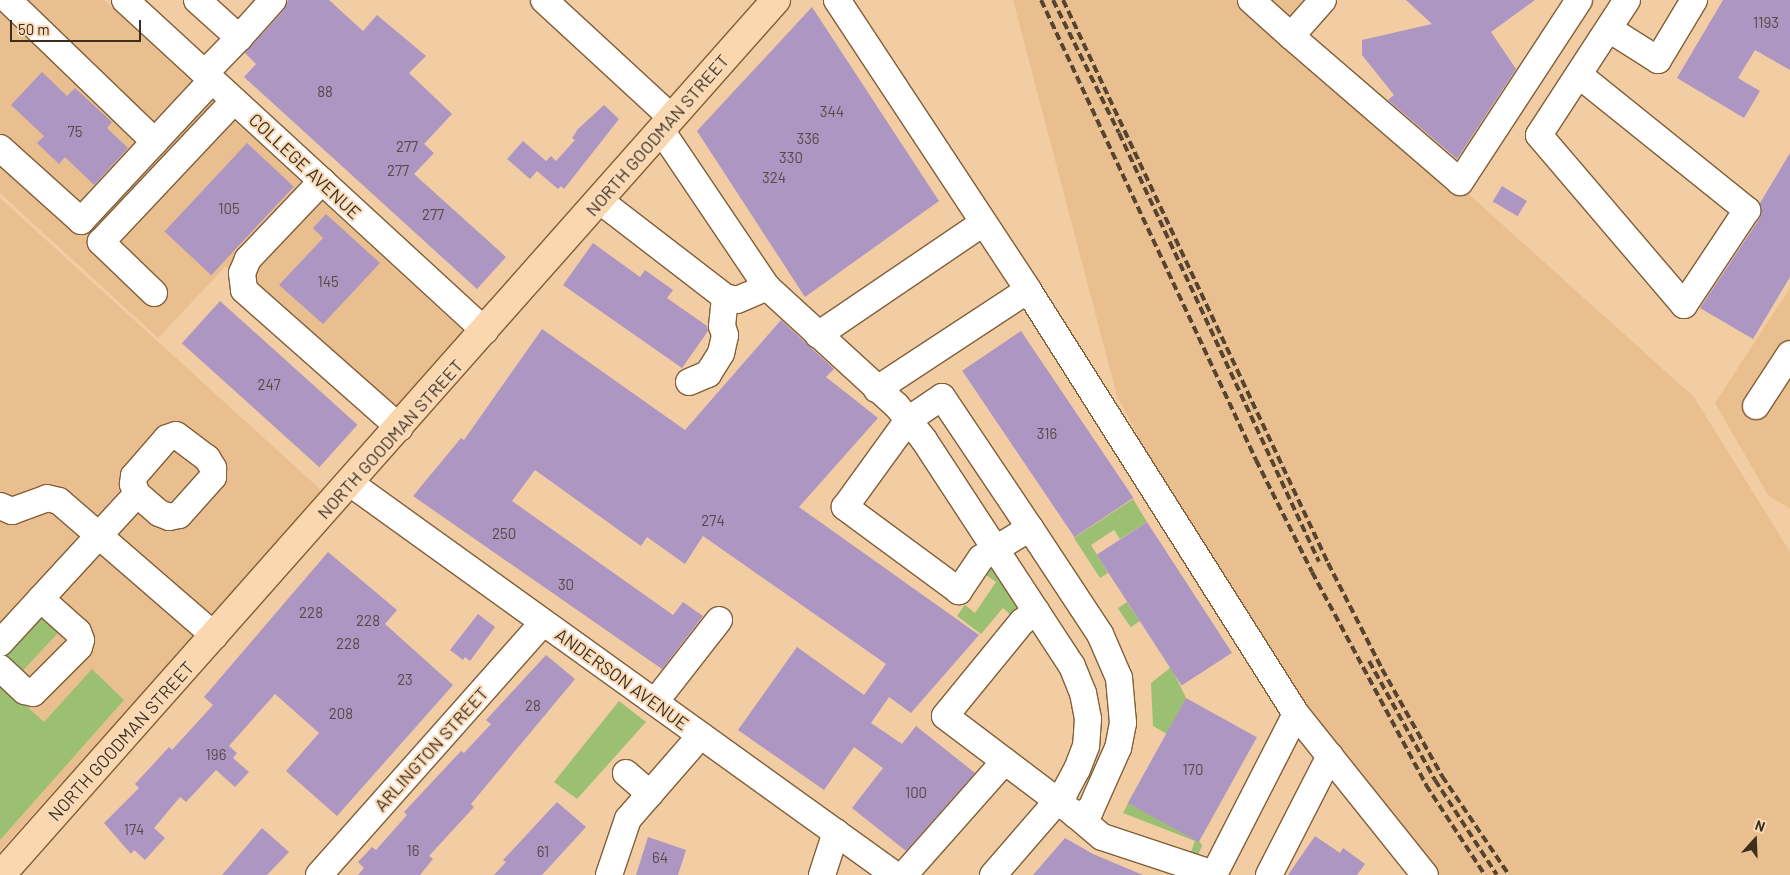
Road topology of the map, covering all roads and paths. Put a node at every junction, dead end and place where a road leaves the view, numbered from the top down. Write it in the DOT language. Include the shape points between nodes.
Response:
graph roads {
  1 [pos="8,0"];
  2 [pos="125,0"];
  3 [pos="197,0"];
  4 [pos="273,0"];
  5 [pos="544,0"];
  6 [pos="776,0"];
  7 [pos="837,0"];
  8 [pos="1251,0"];
  9 [pos="1323,0"];
  10 [pos="1580,0"];
  11 [pos="1627,0"];
  12 [pos="1694,0"];
  13 [pos="1609,29"];
  14 [pos="1291,36"];
  15 [pos="238,38"];
  16 [pos="1579,74"];
  17 [pos="209,77"];
  18 [pos="234,100"];
  19 [pos="666,124"];
  20 [pos="155,142"];
  21 [pos="0,148"];
  22 [pos="322,181"];
  23 [pos="599,200"];
  24 [pos="983,223"];
  25 [pos="767,287"];
  26 [pos="1028,290"];
  27 [pos="154,293"];
  28 [pos="725,297"];
  29 [pos="485,331"];
  30 [pos="818,335"];
  31 [pos="1790,354"];
  32 [pos="689,382"];
  33 [pos="877,389"];
  34 [pos="1756,406"];
  35 [pos="908,420"];
  36 [pos="400,428"];
  37 [pos="350,483"];
  38 [pos="137,494"];
  39 [pos="0,506"];
  40 [pos="1030,528"];
  41 [pos="100,534"];
  42 [pos="995,549"];
  43 [pos="41,599"];
  44 [pos="1036,611"];
  45 [pos="718,620"];
  46 [pos="543,623"];
  47 [pos="215,636"];
  48 [pos="0,643"];
  49 [pos="0,668"];
  50 [pos="655,702"];
  51 [pos="1296,714"];
  52 [pos="701,735"];
  53 [pos="1330,756"];
  54 [pos="1004,761"];
  55 [pos="1077,770"];
  56 [pos="626,773"];
  57 [pos="1104,783"];
  58 [pos="650,794"];
  59 [pos="1067,808"];
  60 [pos="836,832"];
  61 [pos="1215,874"];
  62 [pos="1,875"];
  63 [pos="319,875"];
  64 [pos="609,875"];
  65 [pos="822,875"];
  66 [pos="895,875"];
  67 [pos="904,875"];
  68 [pos="993,875"];
  69 [pos="1269,875"];
  70 [pos="1425,875"];
  1 -- 20 [label="street"];
  2 -- 17 [label="street, COLLEGE AVENUE"];
  3 -- 15 [label="street"];
  4 -- 15 [label="street"];
  5 -- 19 [label="street"];
  6 -- 19 [label="main road, NORTH GOODMAN STREET"];
  7 -- 24 [label="street"];
  8 -- 14 [label="street"];
  9 -- 14 [label="street"];
  10 -- 14 [label="street" via="1460,182"];
  11 -- 13 [label="street"];
  12 -- 13 [label="street" via="1658,60"];
  13 -- 16 [label="street"];
  15 -- 17 [label="street"];
  16 -- 16 [label="street" via="1539,134 1684,305 1747,210"];
  17 -- 18 [label="street, COLLEGE AVENUE"];
  17 -- 20 [label="street"];
  18 -- 22 [label="street, COLLEGE AVENUE"];
  18 -- 27 [label="street" via="101,242"];
  19 -- 23 [label="main road, NORTH GOODMAN STREET"];
  19 -- 25 [label="street"];
  20 -- 21 [label="street" via="81,221"];
  22 -- 29 [label="street, COLLEGE AVENUE"];
  22 -- 36 [label="street" via="248,259 242,273 244,290"];
  23 -- 28 [label="street"];
  23 -- 29 [label="main road, NORTH GOODMAN STREET"];
  24 -- 26 [label="street"];
  24 -- 30 [label="street"];
  25 -- 28 [label="street" via="737,300"];
  25 -- 30 [label="street"];
  26 -- 33 [label="street"];
  26 -- 51 [label="street"];
  28 -- 32 [label="street" via="722,326 725,336 721,353 708,374"];
  29 -- 36 [label="main road, NORTH GOODMAN STREET"];
  30 -- 33 [label="street"];
  31 -- 34 [label="street"];
  33 -- 35 [label="street"];
  35 -- 40 [label="street" via="942,397"];
  35 -- 42 [label="street"];
  35 -- 42 [label="street" via="845,507 959,591 981,558"];
  36 -- 37 [label="main road, NORTH GOODMAN STREET"];
  37 -- 46 [label="street, ANDERSON AVENUE"];
  37 -- 47 [label="main road, NORTH GOODMAN STREET"];
  38 -- 41 [label="street"];
  39 -- 41 [label="street" via="12,511 47,498 59,501"];
  40 -- 42 [label="street"];
  40 -- 57 [label="street" via="1100,634 1119,678 1123,724 1118,748"];
  41 -- 43 [label="street"];
  41 -- 47 [label="street"];
  42 -- 44 [label="street"];
  43 -- 48 [label="street"];
  43 -- 49 [label="street" via="78,632 81,640 78,647 33,693 25,691"];
  44 -- 54 [label="street" via="1022,622 945,716"];
  44 -- 55 [label="street" via="1072,666 1083,693 1086,737"];
  45 -- 50 [label="street"];
  46 -- 50 [label="street, ANDERSON AVENUE"];
  46 -- 63 [label="street, ARLINGTON STREET"];
  47 -- 62 [label="main road, NORTH GOODMAN STREET"];
  50 -- 52 [label="street, ANDERSON AVENUE"];
  51 -- 53 [label="street"];
  51 -- 61 [label="street"];
  52 -- 58 [label="street"];
  52 -- 60 [label="street, ANDERSON AVENUE"];
  53 -- 69 [label="street"];
  53 -- 70 [label="street"];
  54 -- 59 [label="street"];
  54 -- 67 [label="street"];
  55 -- 57 [label="street"];
  55 -- 59 [label="street"];
  56 -- 58 [label="street"];
  57 -- 59 [label="street" via="1090,811"];
  58 -- 64 [label="street" via="628,819"];
  59 -- 61 [label="street" via="1102,837"];
  59 -- 68 [label="street"];
  60 -- 65 [label="street"];
  60 -- 66 [label="street, ANDERSON AVENUE"];
}
